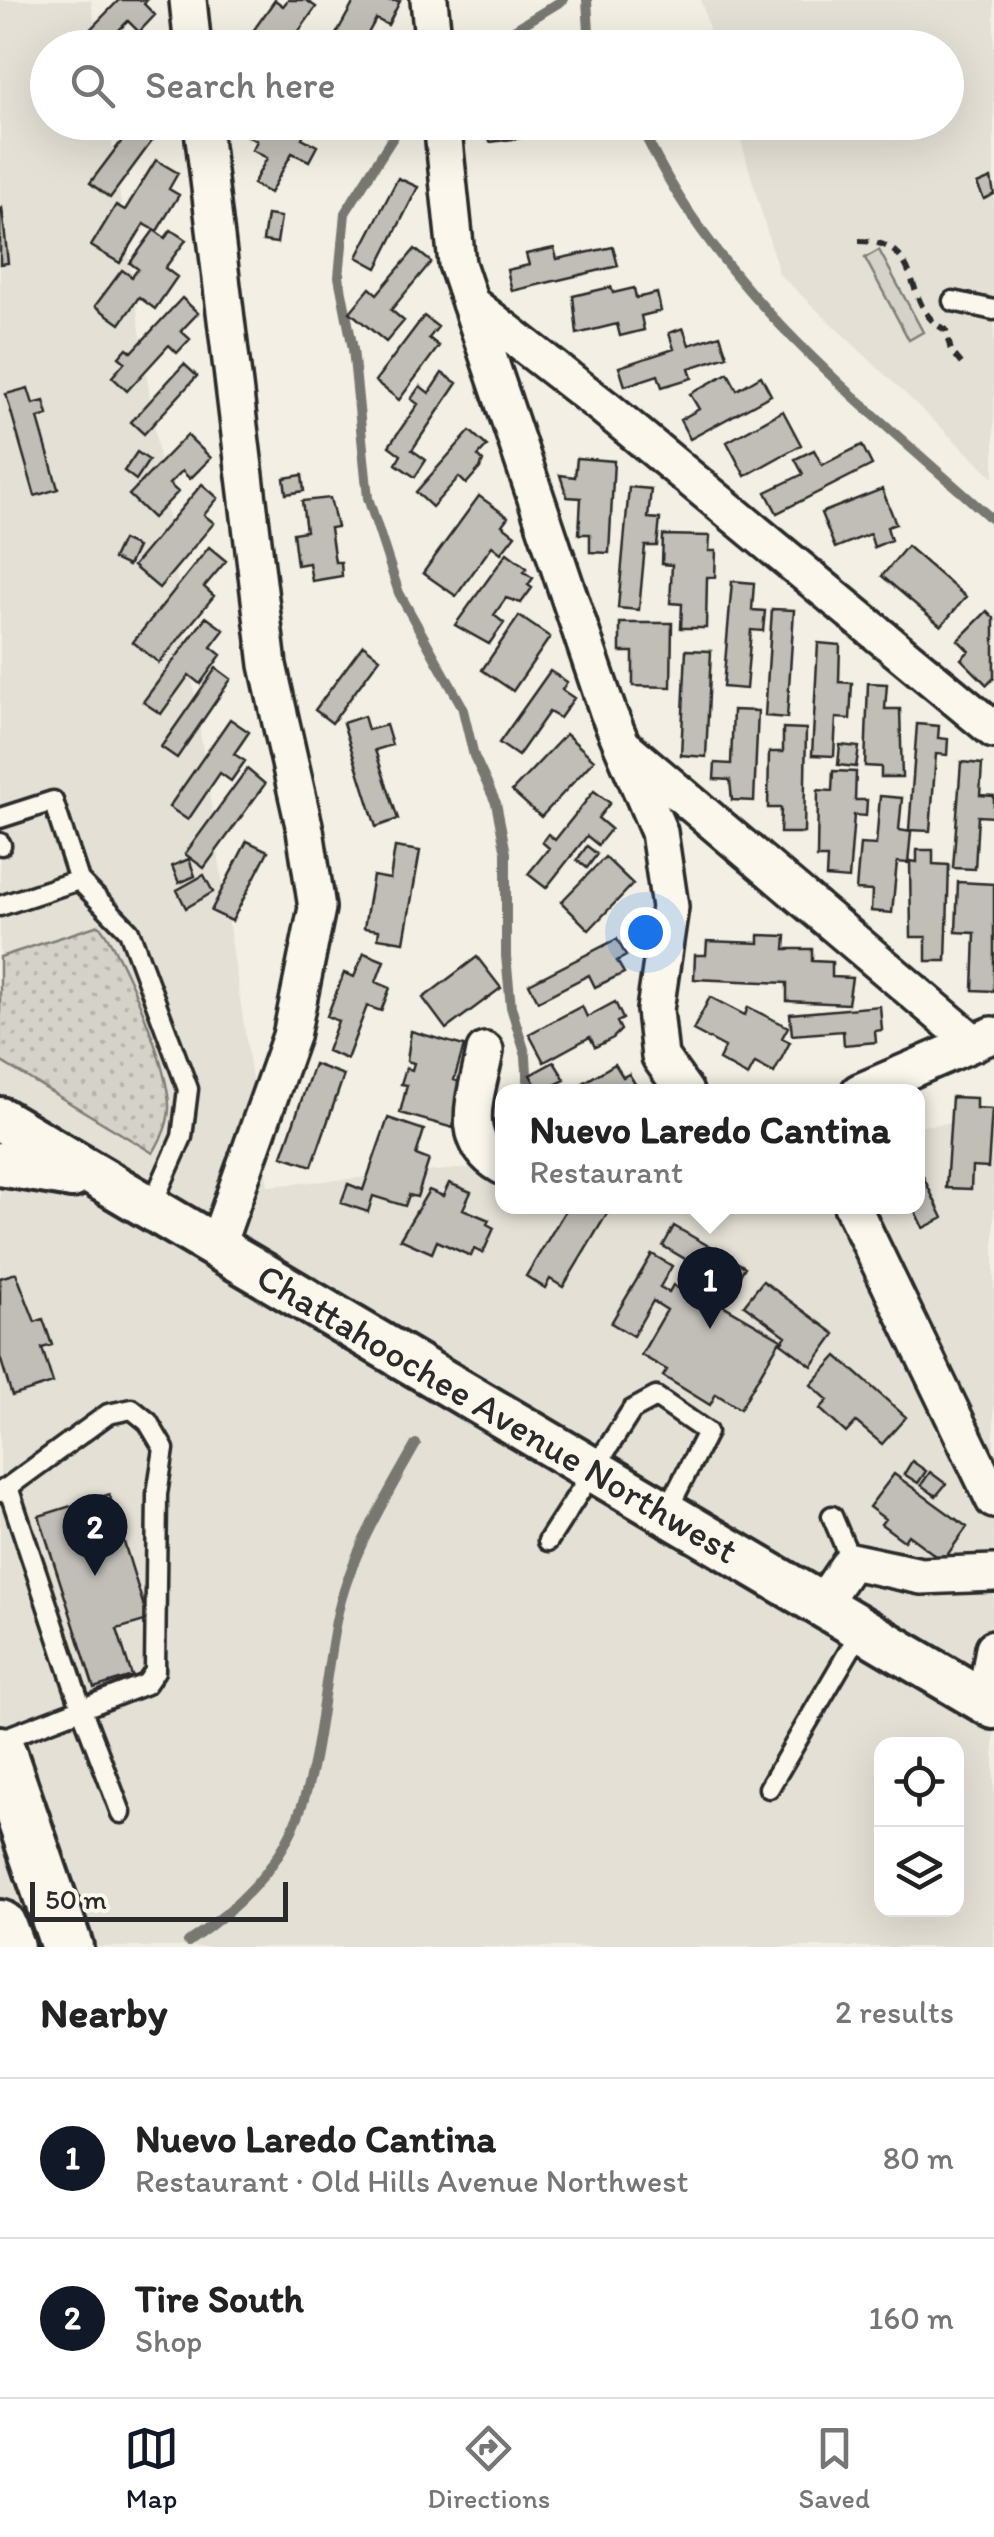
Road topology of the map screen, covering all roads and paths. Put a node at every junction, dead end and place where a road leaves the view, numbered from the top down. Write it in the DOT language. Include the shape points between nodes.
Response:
graph roads {
  1 [pos="188,0"];
  2 [pos="429,0"];
  3 [pos="191,30"];
  4 [pos="432,30"];
  5 [pos="204,140"];
  6 [pos="444,140"];
  7 [pos="859,241"];
  8 [pos="953,301"];
  9 [pos="470,303"];
  10 [pos="994,310"];
  11 [pos="964,367"];
  12 [pos="994,730"];
  13 [pos="622,744"];
  14 [pos="0,818"];
  15 [pos="79,880"];
  16 [pos="14,881"];
  17 [pos="20,900"];
  18 [pos="0,906"];
  19 [pos="984,1038"];
  20 [pos="485,1051"];
  21 [pos="679,1084"];
  22 [pos="878,1084"];
  23 [pos="0,1119"];
  24 [pos="495,1162"];
  25 [pos="0,1164"];
  26 [pos="106,1183"];
  27 [pos="150,1209"];
  28 [pos="856,1214"];
  29 [pos="216,1248"];
  30 [pos="596,1472"];
  31 [pos="4,1489"];
  32 [pos="994,1500"];
  33 [pos="666,1514"];
  34 [pos="832,1516"];
  35 [pos="548,1541"];
  36 [pos="850,1561"];
  37 [pos="994,1573"];
  38 [pos="821,1605"];
  39 [pos="862,1629"];
  40 [pos="994,1648"];
  41 [pos="989,1704"];
  42 [pos="82,1710"];
  43 [pos="0,1740"];
  44 [pos="0,1752"];
  45 [pos="769,1788"];
  46 [pos="121,1813"];
  47 [pos="0,1926"];
  48 [pos="8,1947"];
  49 [pos="67,1947"];
  1 -- 3 [label="street"];
  2 -- 4 [label="street"];
  5 -- 29 [label="street" via="268,665 317,908 291,1036"];
  6 -- 9 [label="street" via="457,264"];
  7 -- 11 [label="path" via="899,255 930,320 946,330 951,352"];
  8 -- 10 [label="lane"];
  9 -- 12 [label="street"];
  9 -- 13 [label="street"];
  13 -- 19 [label="street"];
  13 -- 21 [label="street" via="659,832 670,908 654,1010 660,1057"];
  14 -- 15 [label="lane" via="53,801"];
  15 -- 17 [label="lane"];
  15 -- 27 [label="lane" via="129,931 188,1089 182,1137"];
  16 -- 17 [label="lane"];
  17 -- 18 [label="lane"];
  19 -- 22 [label="street"];
  20 -- 24 [label="street" via="471,1126 483,1156"];
  23 -- 26 [label="street, Chattahoochee Avenue Northwest"];
  25 -- 26 [label="street"];
  26 -- 27 [label="street, Chattahoochee Avenue Northwest"];
  27 -- 29 [label="street, Chattahoochee Avenue Northwest"];
  28 -- 32 [label="street"];
  29 -- 30 [label="street, Chattahoochee Avenue Northwest"];
  30 -- 33 [label="street, Chattahoochee Avenue Northwest"];
  30 -- 33 [label="lane" via="632,1410 656,1398 707,1432"];
  30 -- 35 [label="lane"];
  31 -- 42 [label="lane"];
  31 -- 42 [label="lane" via="108,1414 132,1409 164,1449 157,1494 155,1671 146,1684"];
  33 -- 38 [label="street, Chattahoochee Avenue Northwest"];
  34 -- 36 [label="lane"];
  36 -- 37 [label="street" via="921,1576"];
  36 -- 38 [label="street"];
  38 -- 39 [label="street, Chattahoochee Avenue Northwest"];
  39 -- 41 [label="street, Chattahoochee Avenue Northwest"];
  39 -- 45 [label="lane"];
  40 -- 41 [label="street"];
  42 -- 43 [label="lane"];
  42 -- 46 [label="lane"];
  44 -- 49 [label="main road"];
  47 -- 48 [label="main road"];
}
